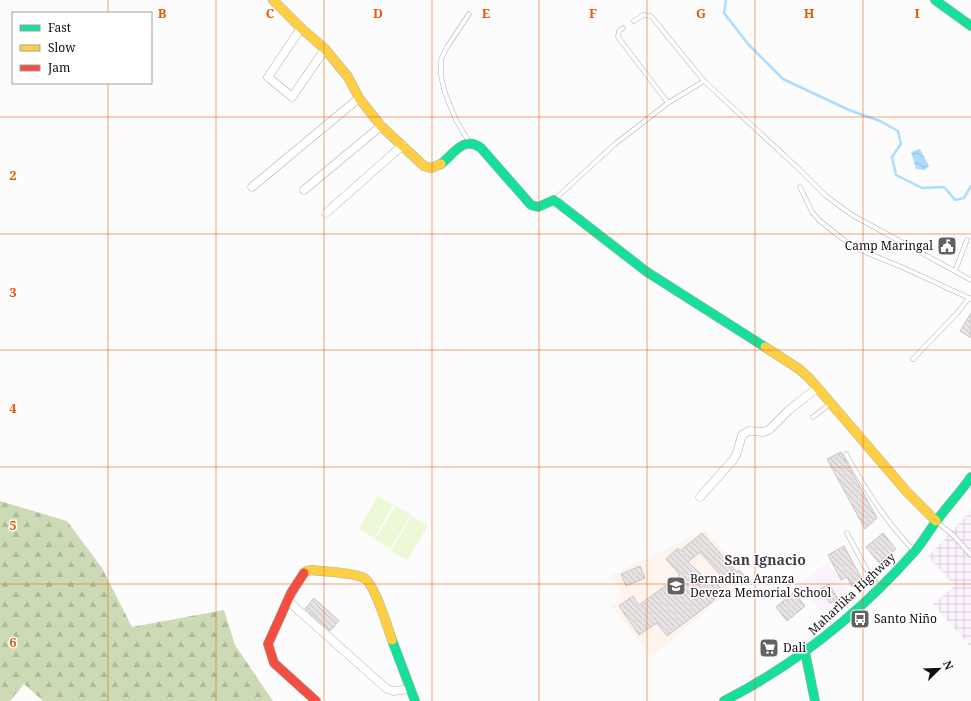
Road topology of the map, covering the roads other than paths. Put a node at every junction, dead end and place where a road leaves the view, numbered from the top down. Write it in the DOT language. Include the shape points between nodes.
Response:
graph roads {
  1 [pos="273,0"];
  2 [pos="935,0"];
  3 [pos="469,14"];
  4 [pos="634,21"];
  5 [pos="971,26"];
  6 [pos="301,28"];
  7 [pos="623,28"];
  8 [pos="325,49"];
  9 [pos="704,81"];
  10 [pos="359,98"];
  11 [pos="668,103"];
  12 [pos="381,126"];
  13 [pos="469,142"];
  14 [pos="403,145"];
  15 [pos="252,187"];
  16 [pos="800,187"];
  17 [pos="304,190"];
  18 [pos="554,200"];
  19 [pos="326,213"];
  20 [pos="967,240"];
  21 [pos="955,271"];
  22 [pos="971,280"];
  23 [pos="970,299"];
  24 [pos="913,359"];
  25 [pos="817,388"];
  26 [pos="830,403"];
  27 [pos="813,417"];
  28 [pos="846,454"];
  29 [pos="971,476"];
  30 [pos="700,497"];
  31 [pos="936,521"];
  32 [pos="847,533"];
  33 [pos="915,551"];
  34 [pos="971,554"];
  35 [pos="879,588"];
  36 [pos="288,601"];
  37 [pos="805,652"];
  38 [pos="410,689"];
  39 [pos="316,701"];
  40 [pos="415,701"];
  41 [pos="724,701"];
  42 [pos="815,701"];
  1 -- 6 [label="street"];
  2 -- 5 [label="street"];
  3 -- 13 [label="lane" via="441,58 445,93"];
  4 -- 9 [label="lane" via="643,15 651,16"];
  6 -- 8 [label="street"];
  6 -- 8 [label="street" via="268,76 292,97"];
  7 -- 11 [label="lane" via="619,31 618,37"];
  8 -- 10 [label="street" via="348,76"];
  9 -- 11 [label="lane"];
  9 -- 21 [label="lane" via="826,196 852,215"];
  10 -- 12 [label="street"];
  10 -- 15 [label="street"];
  11 -- 18 [label="lane" via="615,144"];
  12 -- 14 [label="street"];
  12 -- 17 [label="street"];
  13 -- 14 [label="street" via="460,146 437,167 430,169"];
  13 -- 18 [label="street" via="481,148 531,205 538,207"];
  14 -- 19 [label="street"];
  16 -- 23 [label="lane" via="812,212 853,247"];
  18 -- 25 [label="street" via="647,272 799,369"];
  20 -- 21 [label="lane"];
  21 -- 22 [label="lane"];
  23 -- 24 [label="lane"];
  25 -- 26 [label="street"];
  25 -- 30 [label="street" via="793,406 769,430 748,431 742,435 738,453"];
  26 -- 27 [label="lane"];
  26 -- 31 [label="street" via="907,492"];
  28 -- 33 [label="lane" via="863,486 880,510"];
  29 -- 31 [label="street, Maharlika Highway"];
  31 -- 33 [label="street, Maharlika Highway"];
  31 -- 34 [label="lane"];
  32 -- 35 [label="lane"];
  33 -- 35 [label="street, Maharlika Highway"];
  35 -- 37 [label="street, Maharlika Highway"];
  36 -- 38 [label="street" via="387,689"];
  36 -- 38 [label="street" via="302,575 307,571 366,579 372,587"];
  36 -- 39 [label="street" via="268,644 274,663"];
  37 -- 41 [label="street, Maharlika Highway"];
  37 -- 42 [label="street"];
  38 -- 40 [label="street"];
}
